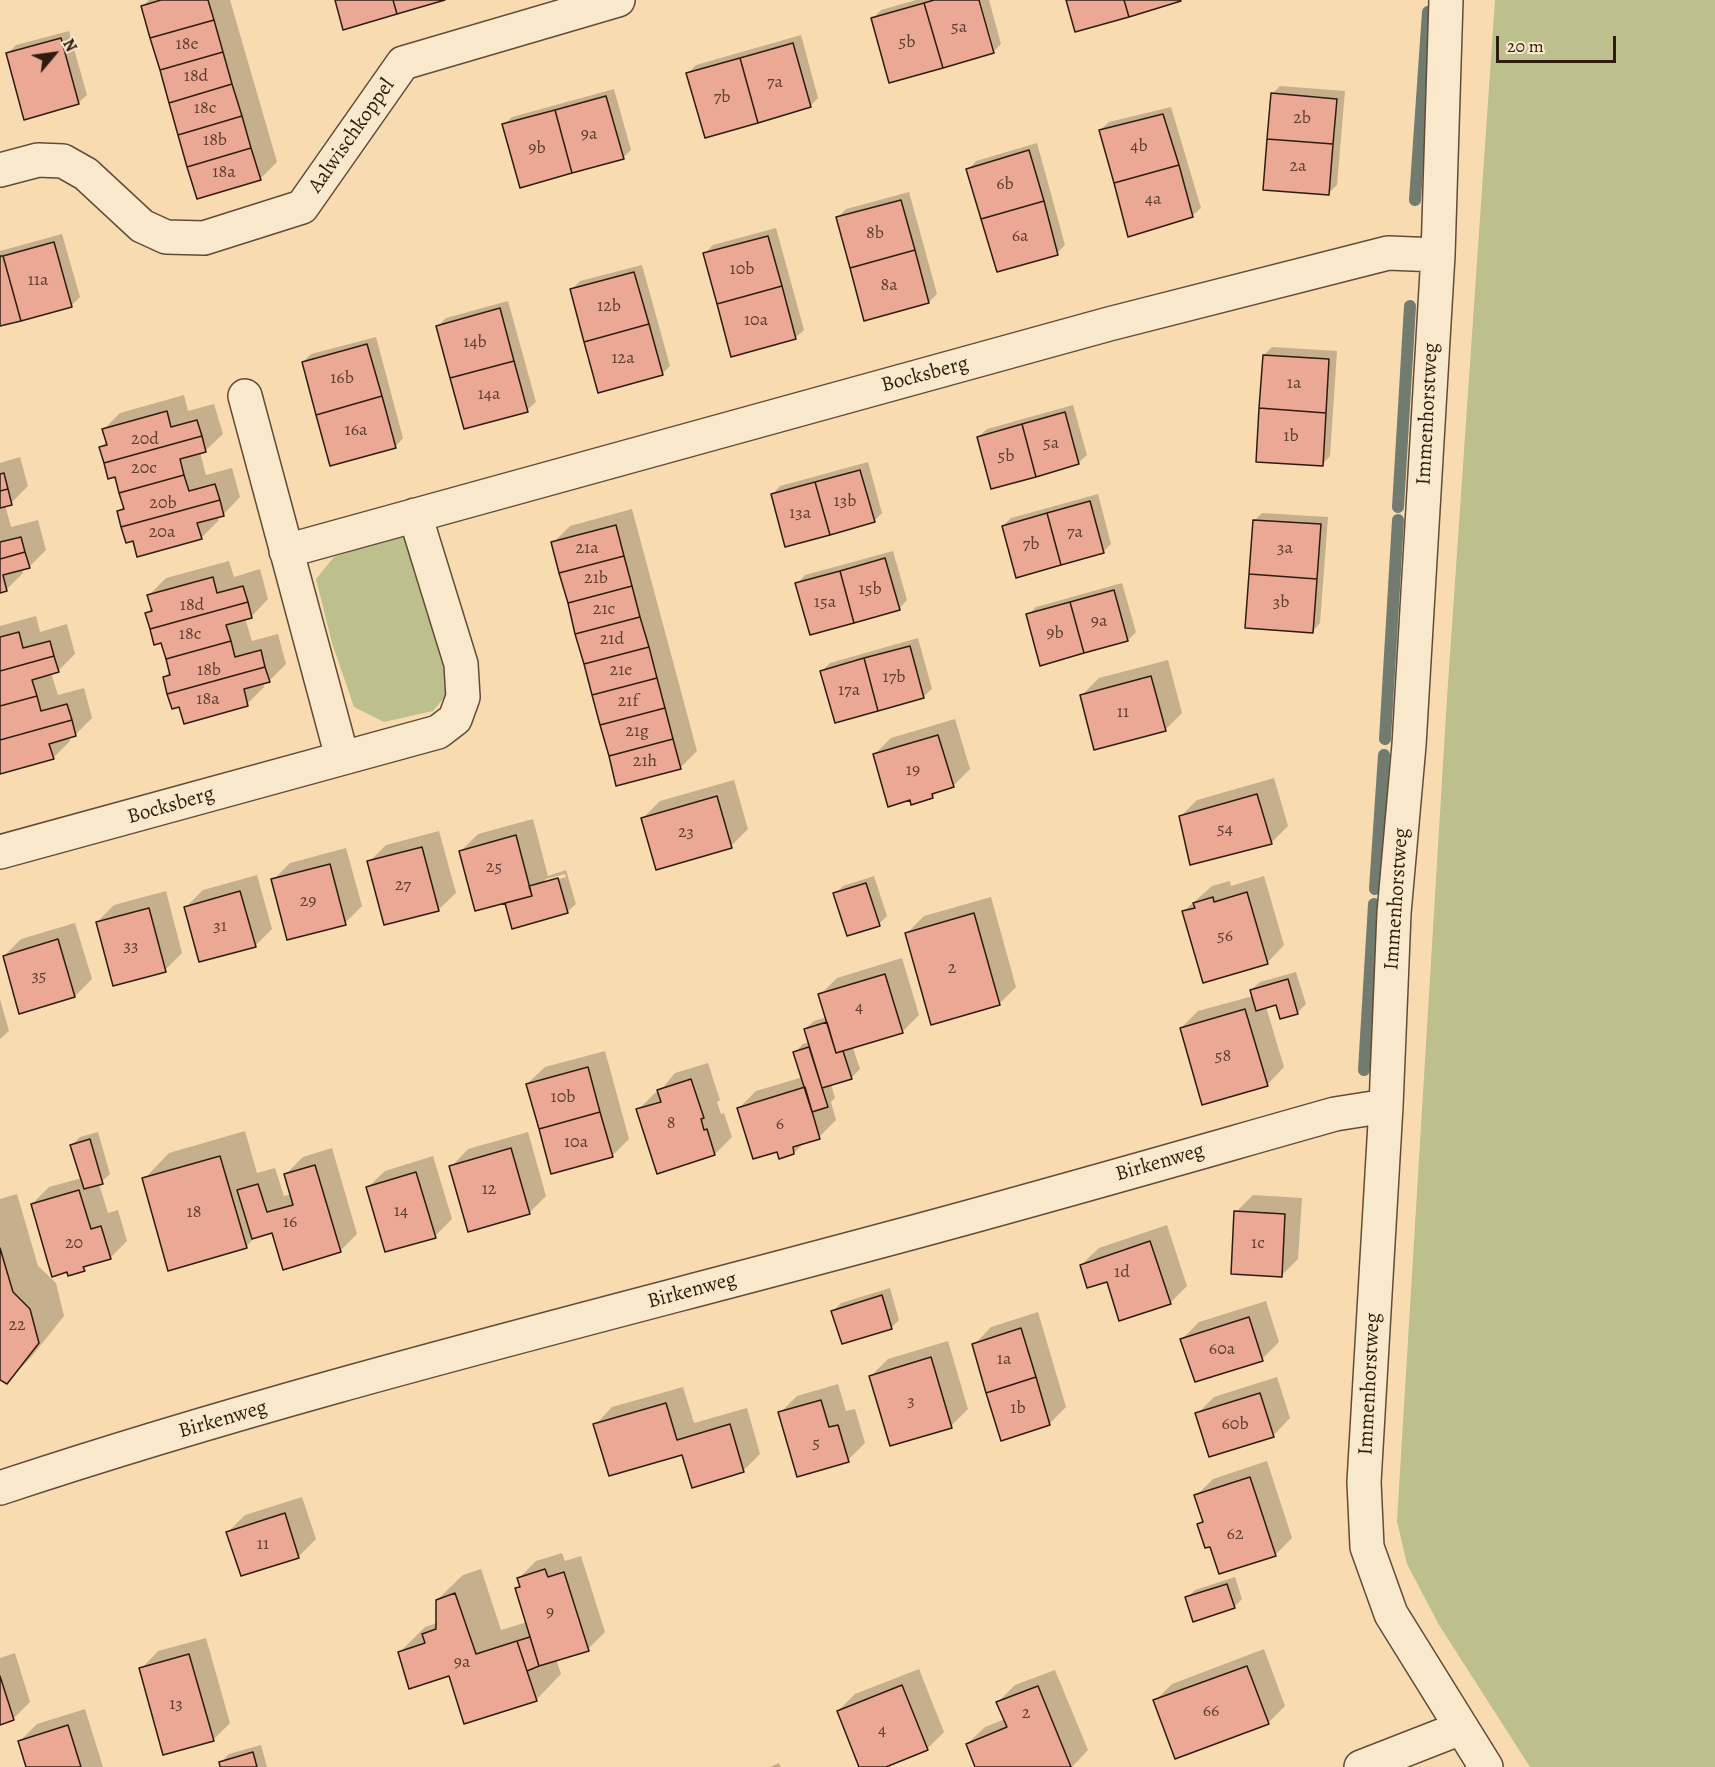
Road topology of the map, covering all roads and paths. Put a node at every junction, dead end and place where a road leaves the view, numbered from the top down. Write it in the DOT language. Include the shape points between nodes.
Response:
graph roads {
  1 [pos="618,0"];
  2 [pos="1446,0"];
  3 [pos="0,170"];
  4 [pos="1438,255"];
  5 [pos="245,396"];
  6 [pos="415,515"];
  7 [pos="286,550"];
  8 [pos="342,757"];
  9 [pos="0,852"];
  10 [pos="1386,1106"];
  11 [pos="0,1488"];
  12 [pos="1461,1728"];
  13 [pos="1361,1767"];
  14 [pos="1486,1767"];
  1 -- 3 [label="street, Aalwischkoppel" via="403,63 302,207 204,238 166,237 142,226 86,174 63,161 38,160"];
  2 -- 4 [label="street, Immenhorstweg"];
  4 -- 6 [label="street, Bocksberg" via="1388,254 1156,312"];
  4 -- 10 [label="street, Immenhorstweg" via="1409,745 1394,913"];
  5 -- 7 [label="street"];
  6 -- 7 [label="street, Bocksberg"];
  6 -- 8 [label="street, Bocksberg" via="462,664 463,697 455,719 438,732"];
  7 -- 8 [label="street"];
  8 -- 9 [label="street, Bocksberg"];
  10 -- 11 [label="street, Birkenweg" via="1335,1114 901,1236 502,1340 102,1454"];
  10 -- 12 [label="street, Immenhorstweg" via="1364,1482 1367,1547 1391,1614"];
  12 -- 13 [label="street"];
  12 -- 14 [label="street, Immenhorstweg"];
}
